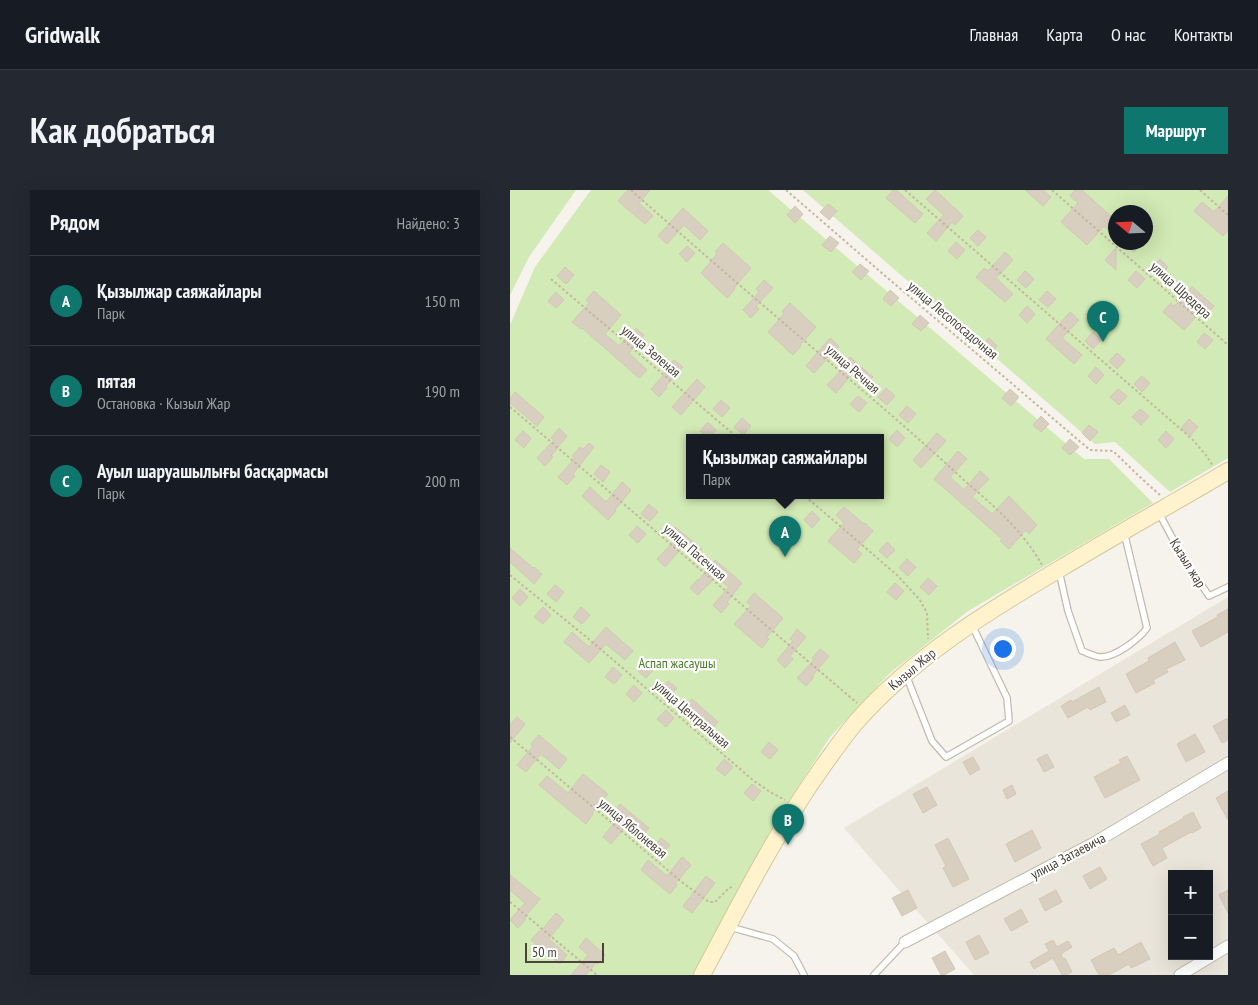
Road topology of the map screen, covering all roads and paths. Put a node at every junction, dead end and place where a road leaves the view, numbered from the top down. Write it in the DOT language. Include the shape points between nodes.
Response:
graph roads {
  1 [pos="631,190"];
  2 [pos="786,190"];
  3 [pos="904,190"];
  4 [pos="1052,190"];
  5 [pos="1200,190"];
  6 [pos="1228,215"];
  7 [pos="551,279"];
  8 [pos="1228,345"];
  9 [pos="510,407"];
  10 [pos="733,434"];
  11 [pos="1224,474"];
  12 [pos="808,499"];
  13 [pos="1164,508"];
  14 [pos="1124,531"];
  15 [pos="1054,572"];
  16 [pos="510,575"];
  17 [pos="1228,587"];
  18 [pos="971,624"];
  19 [pos="930,653"];
  20 [pos="906,673"];
  21 [pos="866,711"];
  22 [pos="510,737"];
  23 [pos="1228,763"];
  24 [pos="796,806"];
  25 [pos="748,890"];
  26 [pos="510,902"];
  27 [pos="728,926"];
  28 [pos="905,942"];
  29 [pos="1228,946"];
  30 [pos="597,975"];
  31 [pos="702,975"];
  32 [pos="804,975"];
  33 [pos="874,975"];
  34 [pos="1180,975"];
  1 -- 15 [label="path, улица Речная" via="986,499"];
  2 -- 13 [label="path, улица Лесопосадочная" via="1090,450 1113,451 1141,478"];
  3 -- 11 [label="path" via="1191,438"];
  4 -- 8 [label="path, улица Шредера"];
  5 -- 6 [label="path"];
  7 -- 10 [label="path, улица Зеленая"];
  9 -- 21 [label="path, улица Пасечная"];
  11 -- 13 [label="main road, Кызыл Жар"];
  12 -- 19 [label="path" via="897,575 920,600 927,613"];
  13 -- 14 [label="main road, Кызыл Жар"];
  13 -- 17 [label="lane, Кызыл жар" via="1183,558 1209,596"];
  14 -- 15 [label="main road, Кызыл Жар"];
  14 -- 15 [label="lane" via="1147,628 1114,654 1100,657 1082,652"];
  15 -- 18 [label="main road, Кызыл Жар"];
  16 -- 24 [label="path, улица Центральная" via="754,781"];
  18 -- 19 [label="main road, Кызыл Жар"];
  18 -- 20 [label="lane" via="1007,698 1008,721 946,757 932,742"];
  19 -- 20 [label="main road, Кызыл Жар"];
  20 -- 21 [label="main road, Кызыл Жар"];
  21 -- 24 [label="main road, Кызыл Жар" via="837,746"];
  22 -- 25 [label="path, улица Яблоневая" via="709,902 715,902 735,885"];
  23 -- 28 [label="street, улица Затаевича" via="1094,843"];
  24 -- 25 [label="main road, Кызыл Жар"];
  25 -- 27 [label="main road, Кызыл Жар"];
  26 -- 30 [label="path"];
  27 -- 31 [label="main road, Кызыл Жар"];
  27 -- 32 [label="lane" via="773,939 794,956"];
  28 -- 33 [label="lane"];
  29 -- 34 [label="street"];
}
